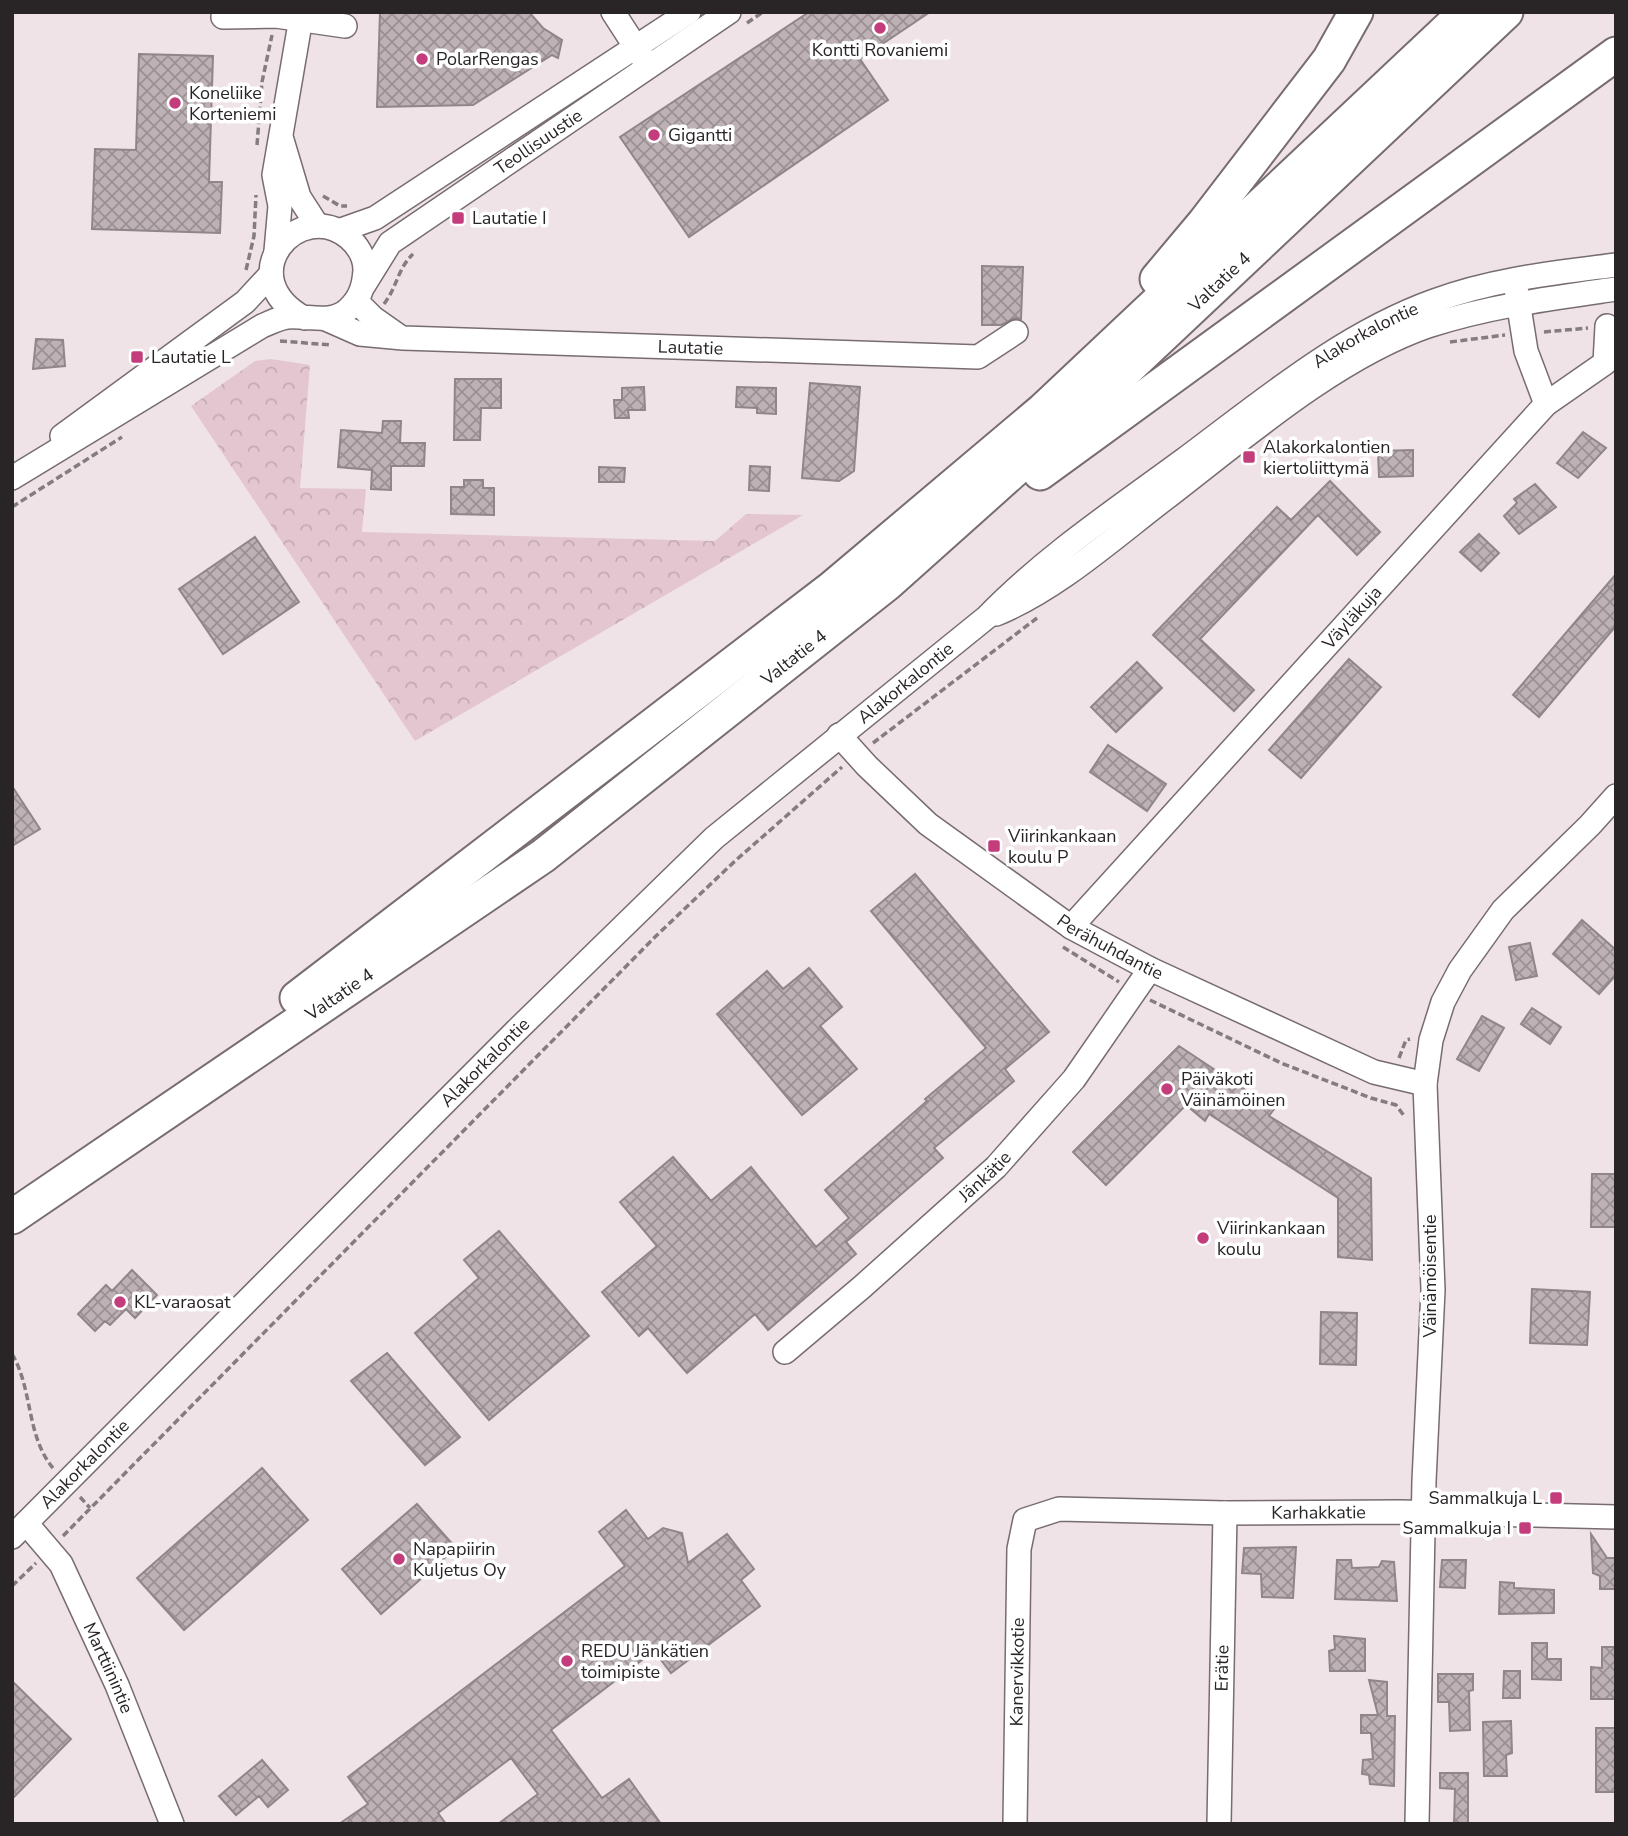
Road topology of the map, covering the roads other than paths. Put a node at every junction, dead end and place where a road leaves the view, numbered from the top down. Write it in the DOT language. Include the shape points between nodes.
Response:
graph roads {
  1 [pos="613,12"];
  2 [pos="690,12"];
  3 [pos="729,12"];
  4 [pos="1356,12"];
  5 [pos="1466,12"];
  6 [pos="1506,12"];
  7 [pos="223,17"];
  8 [pos="301,17"];
  9 [pos="345,26"];
  10 [pos="1616,54"];
  11 [pos="642,57"];
  12 [pos="281,137"];
  13 [pos="317,225"];
  14 [pos="341,230"];
  15 [pos="276,251"];
  16 [pos="1616,265"];
  17 [pos="271,274"];
  18 [pos="1515,278"];
  19 [pos="1616,289"];
  20 [pos="360,293"];
  21 [pos="1518,304"];
  22 [pos="315,318"];
  23 [pos="1607,326"];
  24 [pos="1016,332"];
  25 [pos="403,338"];
  26 [pos="1546,404"];
  27 [pos="1043,410"];
  28 [pos="15,476"];
  29 [pos="888,583"];
  30 [pos="987,617"];
  31 [pos="839,735"];
  32 [pos="1616,796"];
  33 [pos="1071,927"];
  34 [pos="1150,969"];
  35 [pos="1425,1084"];
  36 [pos="12,1216"];
  37 [pos="785,1352"];
  38 [pos="1225,1513"];
  39 [pos="1423,1513"];
  40 [pos="1616,1517"];
  41 [pos="1025,1520"];
  42 [pos="19,1530"];
  43 [pos="172,1824"];
  44 [pos="1015,1824"];
  45 [pos="1219,1824"];
  46 [pos="1417,1824"];
  1 -- 11 [label="street"];
  2 -- 11 [label="street, Teollisuustie"];
  3 -- 11 [label="street, Teollisuustie"];
  4 -- 27 [label="highway" via="1329,60 1204,223"];
  5 -- 27 [label="highway, Valtatie 4"];
  6 -- 29 [label="highway, Valtatie 4" via="1125,371"];
  7 -- 8 [label="street"];
  8 -- 9 [label="street"];
  8 -- 12 [label="street"];
  10 -- 29 [label="highway"];
  11 -- 14 [label="street, Teollisuustie" via="375,218"];
  11 -- 20 [label="street, Teollisuustie" via="390,243"];
  12 -- 13 [label="street" via="299,197"];
  12 -- 15 [label="street" via="274,175 280,206"];
  13 -- 14 [label="street"];
  13 -- 15 [label="street" via="293,232"];
  14 -- 20 [label="street" via="357,244 365,264"];
  15 -- 17 [label="street"];
  16 -- 18 [label="street, Alakorkalontie"];
  17 -- 22 [label="street" via="275,293 287,308"];
  17 -- 28 [label="street" via="244,302 76,423"];
  18 -- 21 [label="street"];
  18 -- 30 [label="street, Alakorkalontie" via="1435,300 1334,352 1105,518 1017,586"];
  19 -- 21 [label="street, Alakorkalontie"];
  20 -- 22 [label="street" via="343,313"];
  20 -- 25 [label="street" via="373,318"];
  21 -- 26 [label="street" via="1525,351"];
  21 -- 30 [label="street, Alakorkalontie" via="1425,327 1362,358 1295,400 1024,602"];
  22 -- 25 [label="street, Lautatie" via="360,334"];
  22 -- 28 [label="street" via="285,317 249,333"];
  23 -- 26 [label="street, Väyläkuja" via="1605,363"];
  24 -- 25 [label="street, Lautatie" via="978,357"];
  26 -- 33 [label="street, Väyläkuja"];
  27 -- 36 [label="highway, Valtatie 4" via="832,589"];
  29 -- 36 [label="highway, Valtatie 4" via="543,856"];
  30 -- 31 [label="street, Alakorkalontie"];
  31 -- 33 [label="street, Perähuhdantie" via="849,761"];
  31 -- 42 [label="street, Alakorkalontie" via="714,838 635,914"];
  32 -- 35 [label="street, Väinämöisentie" via="1503,910 1460,970 1431,1040"];
  33 -- 34 [label="street, Perähuhdantie"];
  34 -- 35 [label="street, Perähuhdantie" via="1374,1072"];
  34 -- 37 [label="street, Jänkätie" via="1074,1079 996,1167"];
  35 -- 39 [label="street, Väinämöisentie" via="1433,1290"];
  38 -- 39 [label="street, Karhakkatie"];
  38 -- 41 [label="street, Karhakkatie" via="1059,1509"];
  38 -- 45 [label="street, Erätie"];
  39 -- 40 [label="street, Karhakkatie"];
  39 -- 46 [label="street, Väinämöisentie"];
  41 -- 44 [label="street, Kanervikkotie" via="1018,1549"];
  42 -- 43 [label="street, Marttiinintie" via="50,1549 61,1564 117,1685"];
}
